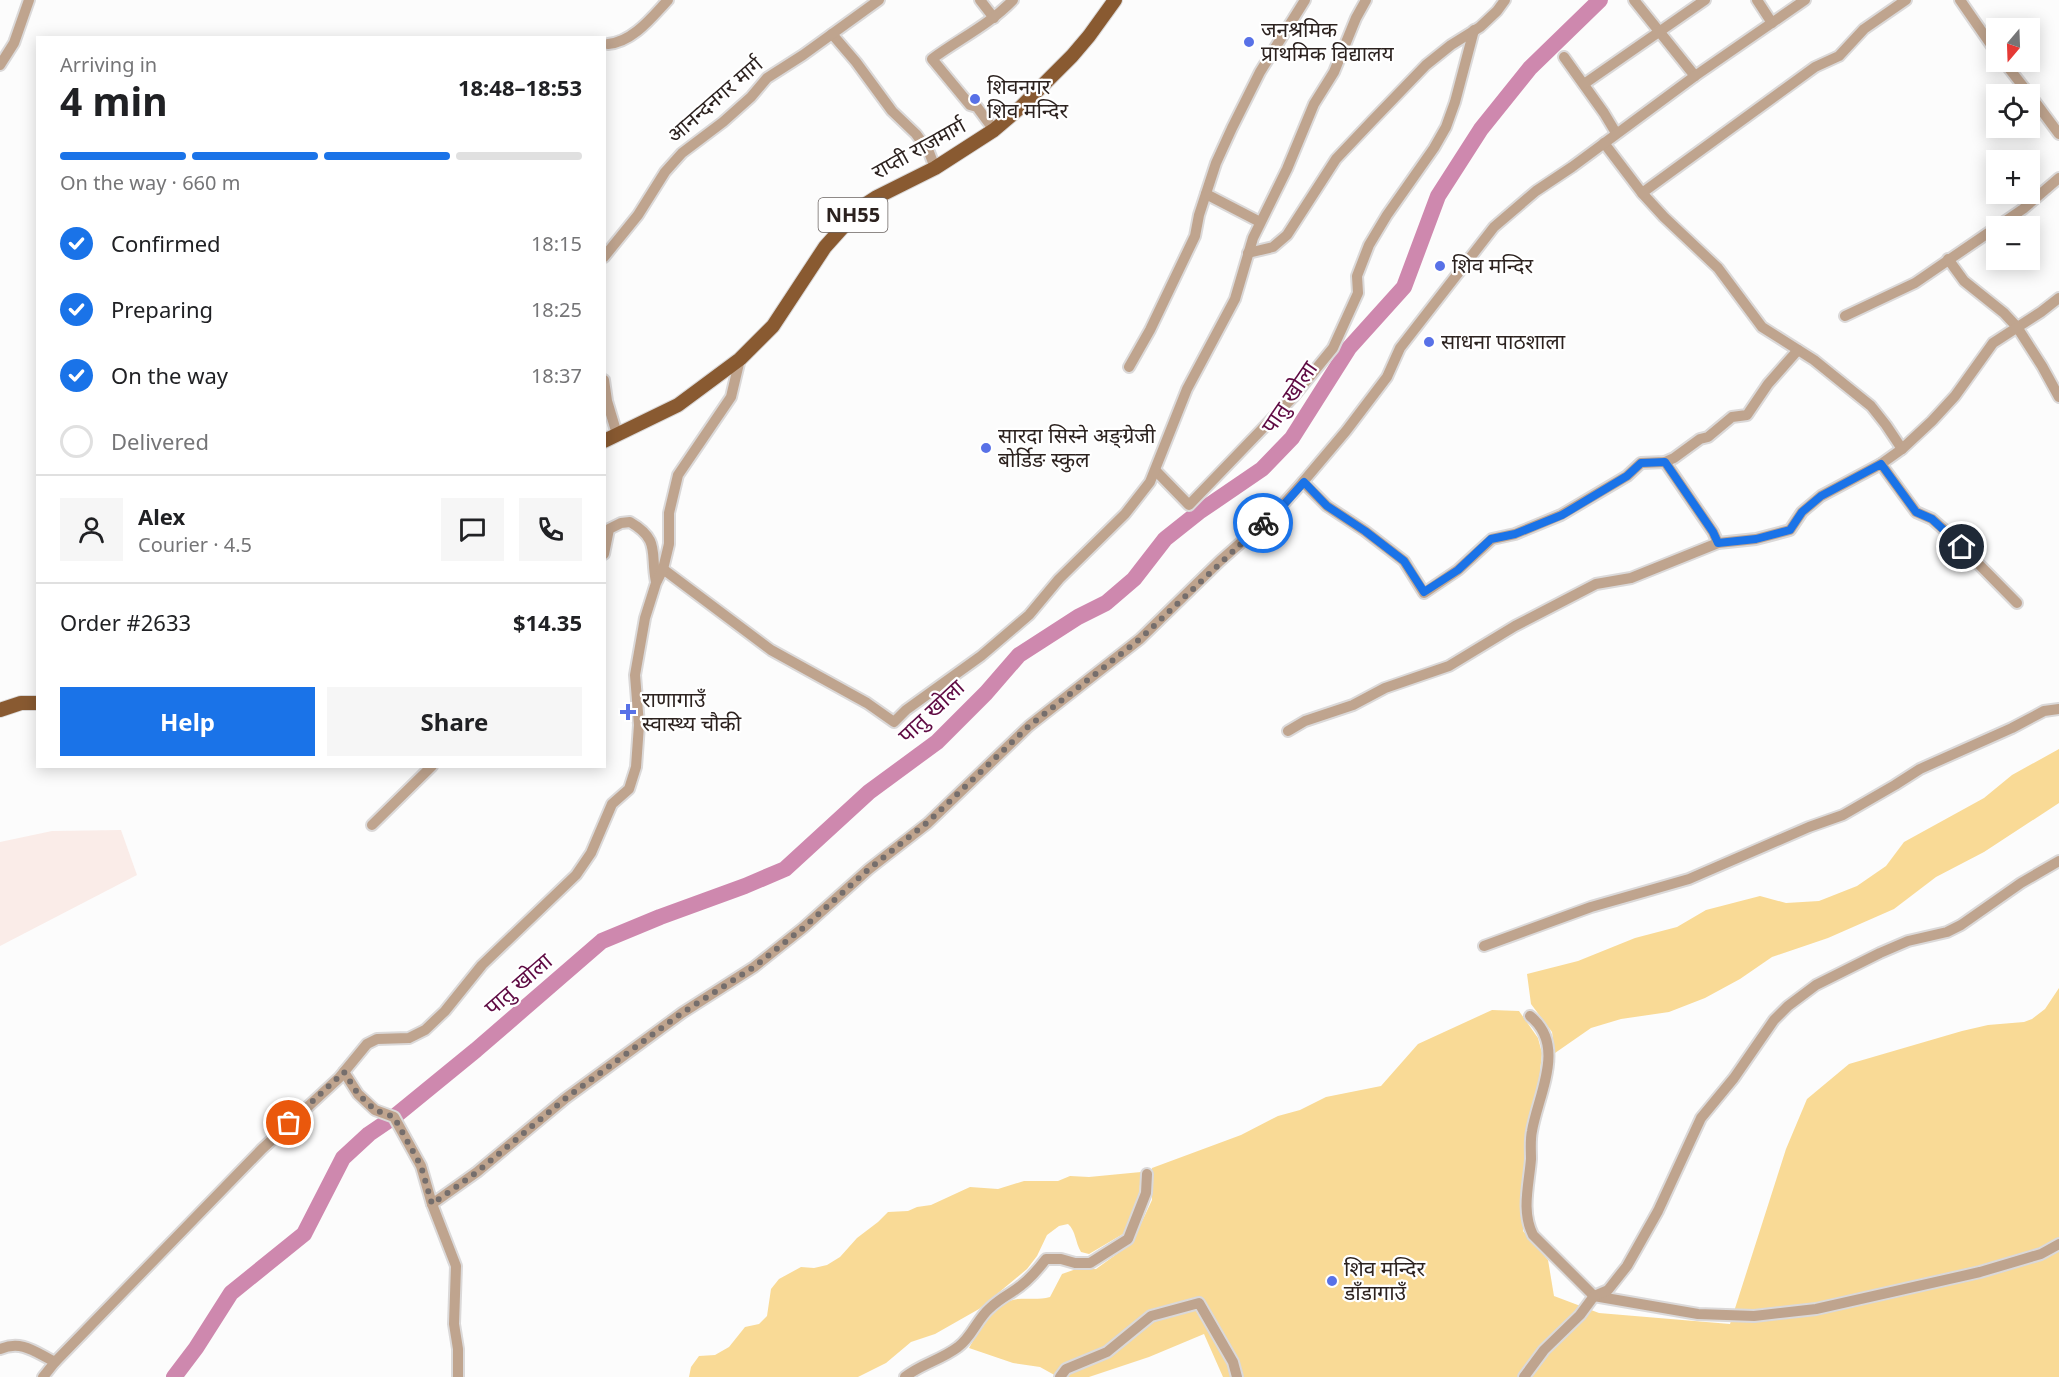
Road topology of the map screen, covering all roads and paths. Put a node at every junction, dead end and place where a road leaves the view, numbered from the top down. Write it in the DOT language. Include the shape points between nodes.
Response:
graph roads {
  1 [pos="29,0"];
  2 [pos="668,0"];
  3 [pos="879,0"];
  4 [pos="980,0"];
  5 [pos="1012,0"];
  6 [pos="1115,0"];
  7 [pos="1305,0"];
  8 [pos="1366,0"];
  9 [pos="1505,0"];
  10 [pos="1634,0"];
  11 [pos="1757,0"];
  12 [pos="1804,0"];
  13 [pos="1906,0"];
  14 [pos="1960,0"];
  15 [pos="1701,1"];
  16 [pos="994,18"];
  17 [pos="1772,23"];
  18 [pos="1474,30"];
  19 [pos="1660,30"];
  20 [pos="832,34"];
  21 [pos="1986,38"];
  22 [pos="608,45"];
  23 [pos="1564,57"];
  24 [pos="0,65"];
  25 [pos="2012,72"];
  26 [pos="1695,76"];
  27 [pos="1584,84"];
  28 [pos="2021,84"];
  29 [pos="2040,109"];
  30 [pos="994,130"];
  31 [pos="1616,134"];
  32 [pos="2059,134"];
  33 [pos="1604,143"];
  34 [pos="935,168"];
  35 [pos="2059,178"];
  36 [pos="1642,193"];
  37 [pos="1206,194"];
  38 [pos="1260,222"];
  39 [pos="1248,253"];
  40 [pos="606,254"];
  41 [pos="1948,259"];
  42 [pos="2059,298"];
  43 [pos="1845,315"];
  44 [pos="2017,327"];
  45 [pos="1798,350"];
  46 [pos="740,359"];
  47 [pos="1129,367"];
  48 [pos="606,394"];
  49 [pos="2059,397"];
  50 [pos="617,434"];
  51 [pos="606,440"];
  52 [pos="1902,448"];
  53 [pos="1665,462"];
  54 [pos="1881,464"];
  55 [pos="1156,471"];
  56 [pos="1304,482"];
  57 [pos="1718,543"];
  58 [pos="606,544"];
  59 [pos="663,569"];
  60 [pos="656,583"];
  61 [pos="2017,603"];
  62 [pos="36,702"];
  63 [pos="1,708"];
  64 [pos="2059,709"];
  65 [pos="1288,731"];
  66 [pos="430,768"];
  67 [pos="372,825"];
  68 [pos="2059,861"];
  69 [pos="1484,946"];
  70 [pos="1530,1016"];
  71 [pos="344,1072"];
  72 [pos="1147,1174"];
  73 [pos="432,1204"];
  74 [pos="2059,1244"];
  75 [pos="1594,1296"];
  76 [pos="0,1349"];
  77 [pos="55,1362"];
  78 [pos="43,1377"];
  79 [pos="458,1377"];
  80 [pos="905,1377"];
  81 [pos="1060,1377"];
  82 [pos="1237,1377"];
  83 [pos="1524,1377"];
  1 -- 24 [label="street" via="14,43"];
  2 -- 22 [label="street" via="621,43"];
  3 -- 20 [label="street, आनन्दनगर मार्ग"];
  4 -- 16 [label="street"];
  5 -- 16 [label="street"];
  6 -- 30 [label="main road, राप्ती राजमार्ग / NH55" via="1072,56"];
  7 -- 37 [label="street" via="1260,72 1216,163"];
  8 -- 38 [label="street"];
  9 -- 18 [label="street"];
  10 -- 19 [label="street"];
  11 -- 17 [label="street"];
  12 -- 17 [label="street"];
  13 -- 36 [label="street" via="1864,29 1839,56 1806,74"];
  14 -- 21 [label="street"];
  15 -- 19 [label="street"];
  16 -- 30 [label="street" via="932,59"];
  17 -- 26 [label="street"];
  18 -- 39 [label="street" via="1426,65 1336,159 1287,235 1274,247"];
  18 -- 55 [label="street" via="1446,127 1369,245 1357,276 1358,294 1333,348 1293,397 1189,505"];
  19 -- 26 [label="street"];
  19 -- 27 [label="street"];
  20 -- 34 [label="street" via="892,111 916,134"];
  20 -- 40 [label="street, आनन्दनगर मार्ग" via="767,78 723,122 682,153"];
  23 -- 27 [label="street"];
  25 -- 28 [label="street"];
  26 -- 31 [label="street"];
  27 -- 31 [label="street"];
  29 -- 32 [label="street"];
  30 -- 34 [label="main road, राप्ती राजमार्ग / NH55"];
  31 -- 33 [label="street"];
  33 -- 36 [label="street"];
  33 -- 56 [label="street" via="1536,191 1494,227 1400,348 1387,377"];
  34 -- 46 [label="main road, राप्ती राजमार्ग / NH55" via="860,208 825,247 773,326"];
  35 -- 41 [label="street" via="2023,210"];
  36 -- 45 [label="street" via="1718,268 1762,327"];
  37 -- 38 [label="street"];
  37 -- 47 [label="street" via="1195,236"];
  38 -- 39 [label="street"];
  39 -- 55 [label="street" via="1234,299 1187,389"];
  41 -- 43 [label="street" via="1915,283"];
  41 -- 44 [label="street" via="1964,281"];
  42 -- 44 [label="street"];
  44 -- 49 [label="street"];
  44 -- 52 [label="street" via="1993,343 1955,396"];
  45 -- 52 [label="street" via="1870,406"];
  45 -- 53 [label="street" via="1747,415 1732,417 1708,437"];
  46 -- 50 [label="main road, राप्ती राजमार्ग / NH55" via="678,405"];
  46 -- 59 [label="street" via="731,397 678,475"];
  48 -- 50 [label="street"];
  50 -- 51 [label="main road, राप्ती राजमार्ग / NH55"];
  52 -- 54 [label="street"];
  53 -- 56 [label="street" via="1641,463 1627,476 1562,515 1491,539 1458,570 1424,592 1404,561 1327,506"];
  53 -- 57 [label="street"];
  54 -- 57 [label="street" via="1821,496 1802,512 1790,530"];
  54 -- 61 [label="street" via="1916,512 1948,533"];
  55 -- 59 [label="street" via="1143,494 1029,615 894,722 771,650"];
  56 -- 73 [label="street" via="1140,639 1029,726 928,822 803,928 754,967 682,1013 566,1098"];
  57 -- 65 [label="street" via="1631,578 1596,584 1449,666 1385,688"];
  58 -- 60 [label="street" via="609,529 621,523 630,522 643,529 655,555"];
  59 -- 60 [label="street"];
  60 -- 71 [label="street" via="635,675 639,725 636,767 629,789 612,804 591,853 576,875 482,965 446,1011 425,1030 409,1038 377,1039 367,1044"];
  62 -- 63 [label="main road"];
  64 -- 69 [label="street" via="2044,711 1920,769 1842,815 1689,879 1591,907"];
  66 -- 67 [label="street"];
  68 -- 75 [label="street" via="1961,925 1880,953 1816,985 1788,1006 1701,1118 1658,1211 1627,1266 1608,1290"];
  70 -- 75 [label="street" via="1546,1035 1548,1054 1546,1084 1531,1132 1527,1223 1533,1235"];
  71 -- 73 [label="street" via="358,1094 375,1110 394,1117 421,1166"];
  71 -- 77 [label="street" via="247,1164"];
  72 -- 80 [label="street" via="1146,1193 1128,1239 1090,1263 1046,1259 979,1318 961,1346"];
  73 -- 79 [label="street" via="456,1266 454,1324"];
  74 -- 75 [label="street" via="2041,1254 1980,1272 1816,1309 1754,1316 1698,1314"];
  75 -- 83 [label="street"];
  76 -- 77 [label="street" via="12,1344 26,1347"];
  77 -- 78 [label="street"];
  81 -- 82 [label="street" via="1066,1370 1107,1352 1151,1316 1199,1302 1233,1362"];
}
